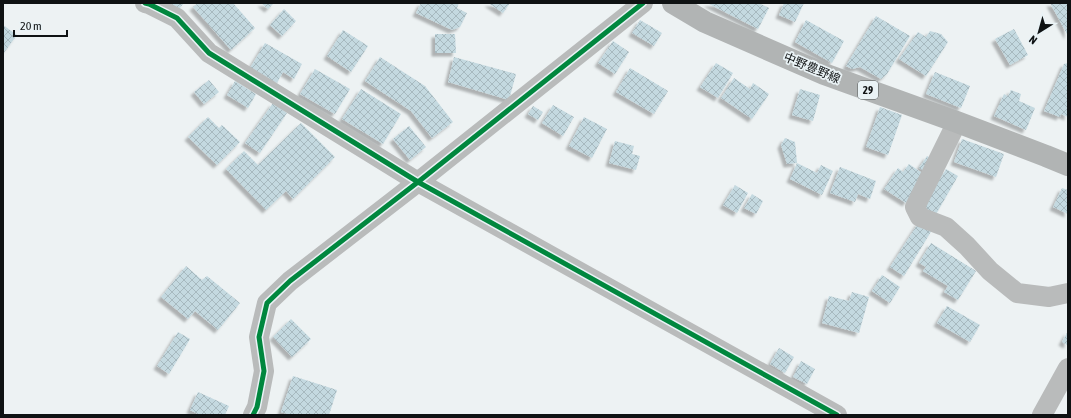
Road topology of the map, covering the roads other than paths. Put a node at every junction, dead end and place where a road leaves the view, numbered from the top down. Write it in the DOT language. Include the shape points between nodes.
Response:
graph roads {
  1 [pos="145,3"];
  2 [pos="643,3"];
  3 [pos="673,3"];
  4 [pos="957,122"];
  5 [pos="1068,165"];
  6 [pos="418,182"];
  7 [pos="1068,293"];
  8 [pos="1068,368"];
  9 [pos="253,415"];
  10 [pos="837,415"];
  11 [pos="1042,415"];
  1 -- 6 [label="street" via="177,18 209,53"];
  2 -- 6 [label="street"];
  3 -- 4 [label="main road, 中野豊野線 / 29" via="705,22 824,74"];
  4 -- 5 [label="main road, 中野豊野線 / 29"];
  4 -- 7 [label="street" via="915,207 920,217 946,227 990,271 1018,293 1049,297"];
  6 -- 9 [label="street" via="290,281 267,303 259,337 264,371"];
  6 -- 10 [label="street"];
  8 -- 11 [label="street"];
}
